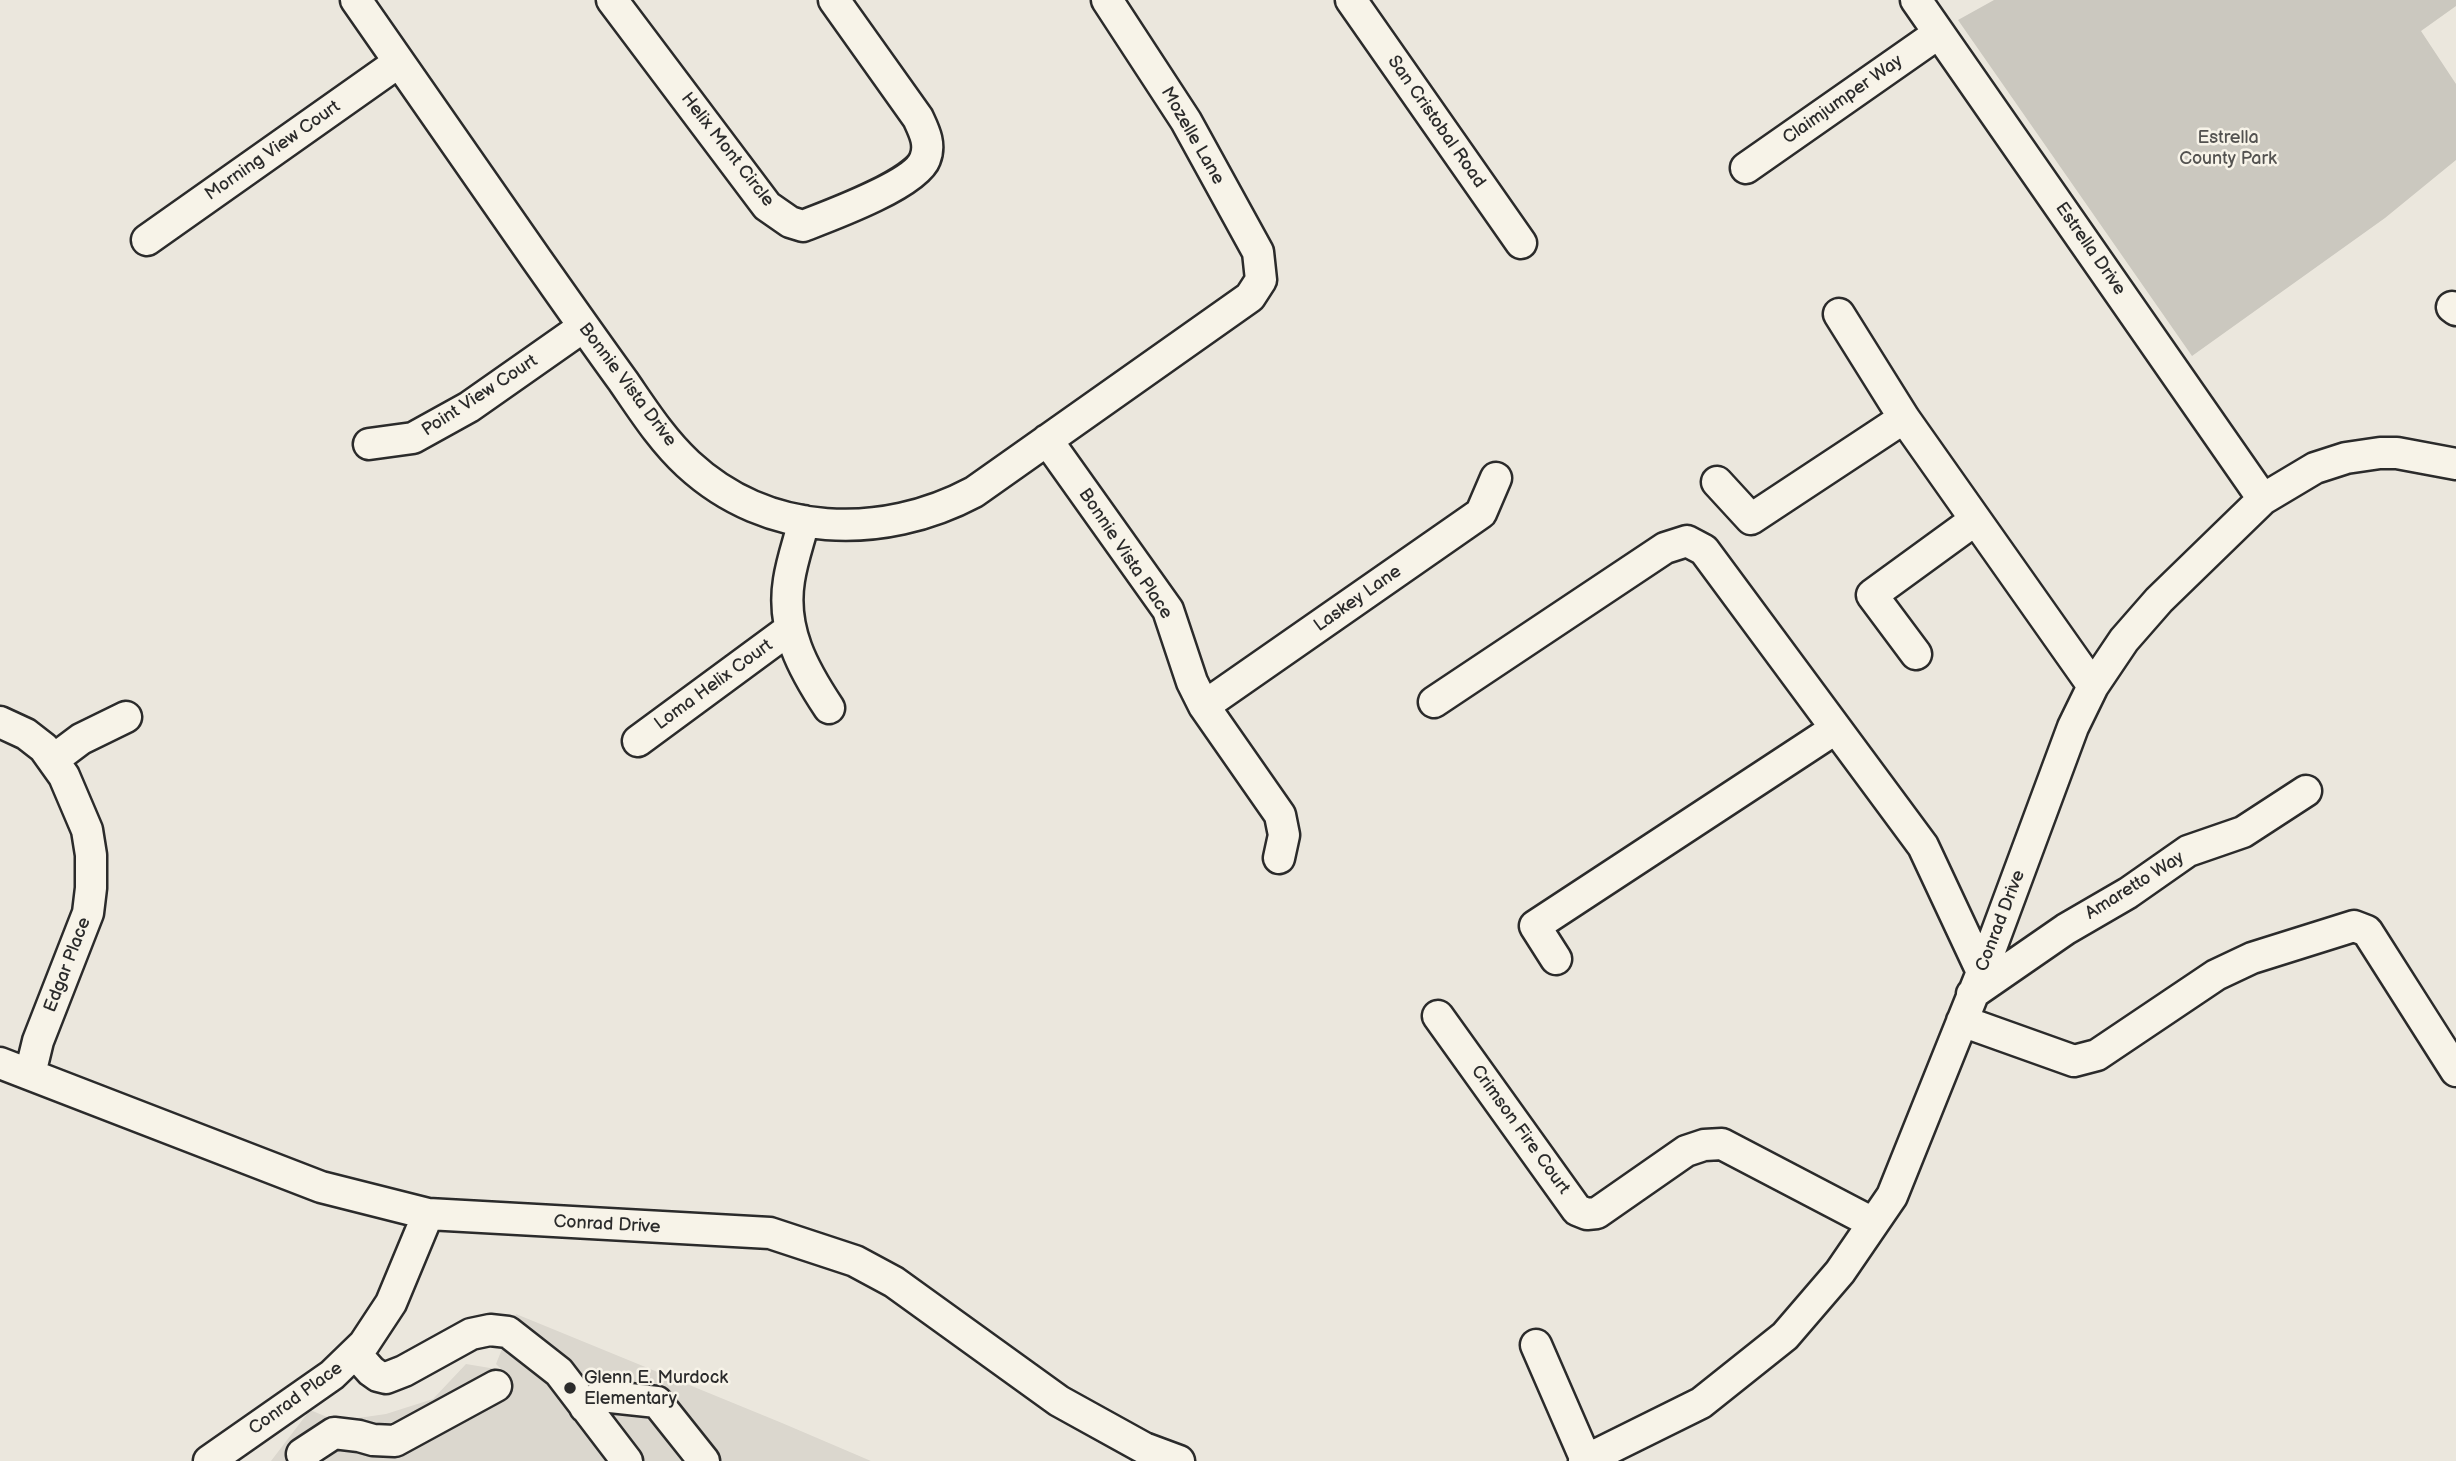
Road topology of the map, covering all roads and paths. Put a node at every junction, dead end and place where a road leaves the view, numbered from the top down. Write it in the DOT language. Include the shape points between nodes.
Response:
graph roads {
  1 [pos="356,0"];
  2 [pos="612,0"];
  3 [pos="834,0"];
  4 [pos="1107,0"];
  5 [pos="1351,0"];
  6 [pos="1916,0"];
  7 [pos="1939,33"];
  8 [pos="399,62"];
  9 [pos="1746,167"];
  10 [pos="147,240"];
  11 [pos="1521,243"];
  12 [pos="1261,279"];
  13 [pos="1839,314"];
  14 [pos="583,327"];
  15 [pos="1904,418"];
  16 [pos="1047,440"];
  17 [pos="369,444"];
  18 [pos="2456,464"];
  19 [pos="1496,478"];
  20 [pos="1717,482"];
  21 [pos="2263,499"];
  22 [pos="1975,520"];
  23 [pos="804,521"];
  24 [pos="790,629"];
  25 [pos="1916,654"];
  26 [pos="2092,686"];
  27 [pos="1434,702"];
  28 [pos="1204,706"];
  29 [pos="828,708"];
  30 [pos="126,717"];
  31 [pos="0,722"];
  32 [pos="1835,729"];
  33 [pos="638,741"];
  34 [pos="52,760"];
  35 [pos="2306,792"];
  36 [pos="1279,858"];
  37 [pos="1556,959"];
  38 [pos="1972,996"];
  39 [pos="1438,1016"];
  40 [pos="0,1063"];
  41 [pos="2456,1071"];
  42 [pos="30,1074"];
  43 [pos="428,1214"];
  44 [pos="1872,1223"];
  45 [pos="1536,1345"];
  46 [pos="355,1353"];
  47 [pos="496,1386"];
  48 [pos="585,1407"];
  49 [pos="274,1415"];
  50 [pos="302,1458"];
  51 [pos="209,1461"];
  52 [pos="626,1461"];
  53 [pos="704,1461"];
  54 [pos="1179,1461"];
  55 [pos="1585,1461"];
  1 -- 8 [label="street, Bonnie Vista Drive"];
  2 -- 3 [label="street, Helix Mont Circle" via="767,205 803,226 871,199 918,170 925,159 927,137 918,118"];
  4 -- 12 [label="street, Mozelle Lane" via="1186,121 1258,253"];
  5 -- 11 [label="street, San Cristobal Road"];
  6 -- 7 [label="street, Estrella Drive"];
  7 -- 9 [label="street, Claimjumper Way"];
  7 -- 21 [label="street, Estrella Drive"];
  8 -- 10 [label="street, Morning View Court"];
  8 -- 14 [label="street, Bonnie Vista Drive"];
  12 -- 16 [label="street, Bonnie Vista Drive" via="1250,297"];
  13 -- 15 [label="street"];
  14 -- 17 [label="street, Point View Court" via="468,407 413,438"];
  14 -- 23 [label="street, Bonnie Vista Drive" via="689,465 743,500"];
  15 -- 20 [label="street" via="1751,519"];
  15 -- 22 [label="street"];
  16 -- 23 [label="street, Bonnie Vista Drive" via="974,492 928,513 854,526"];
  16 -- 28 [label="street, Bonnie Vista Place" via="1168,610"];
  18 -- 21 [label="street, Conrad Drive" via="2397,453 2363,455 2315,468"];
  19 -- 28 [label="street, Laskey Lane" via="1481,513"];
  21 -- 26 [label="street, Conrad Drive" via="2159,600 2124,639"];
  22 -- 25 [label="street" via="1872,595"];
  22 -- 26 [label="street"];
  23 -- 24 [label="street" via="788,582"];
  24 -- 29 [label="street" via="805,672"];
  24 -- 33 [label="street, Loma Helix Court"];
  26 -- 38 [label="street, Conrad Drive"];
  27 -- 32 [label="street" via="1665,548 1687,541 1704,550"];
  28 -- 36 [label="street, Bonnie Vista Place" via="1280,815 1284,835"];
  30 -- 34 [label="street" via="81,739"];
  31 -- 34 [label="street, Edgar Place" via="26,734"];
  32 -- 37 [label="street" via="1535,926"];
  32 -- 38 [label="street" via="1923,846"];
  34 -- 42 [label="street, Edgar Place" via="64,776 87,830 91,888 88,913 38,1041"];
  35 -- 38 [label="street, Amaretto Way" via="2243,832 2189,851"];
  38 -- 41 [label="street" via="2074,1061 2097,1055 2216,975 2252,958 2354,926 2367,931"];
  38 -- 44 [label="street, Conrad Drive" via="1892,1196"];
  39 -- 44 [label="street, Crimson Fire Court" via="1577,1210 1597,1213 1686,1151 1722,1144"];
  40 -- 42 [label="street, Conrad Drive"];
  42 -- 43 [label="street, Conrad Drive" via="321,1187"];
  43 -- 46 [label="street, Conrad Place" via="391,1303"];
  43 -- 54 [label="street, Conrad Drive" via="770,1233 855,1261 894,1282 1059,1401 1144,1448"];
  44 -- 55 [label="street, Conrad Drive" via="1840,1272 1785,1336 1701,1403"];
  45 -- 55 [label="street"];
  46 -- 48 [label="street" via="378,1377 386,1378 471,1334 499,1329 559,1372"];
  46 -- 49 [label="street, Conrad Place"];
  47 -- 50 [label="street" via="395,1441 334,1433"];
  48 -- 52 [label="street"];
  48 -- 53 [label="street" via="601,1396 657,1402"];
  49 -- 50 [label="street"];
  49 -- 51 [label="street, Conrad Place"];
}
